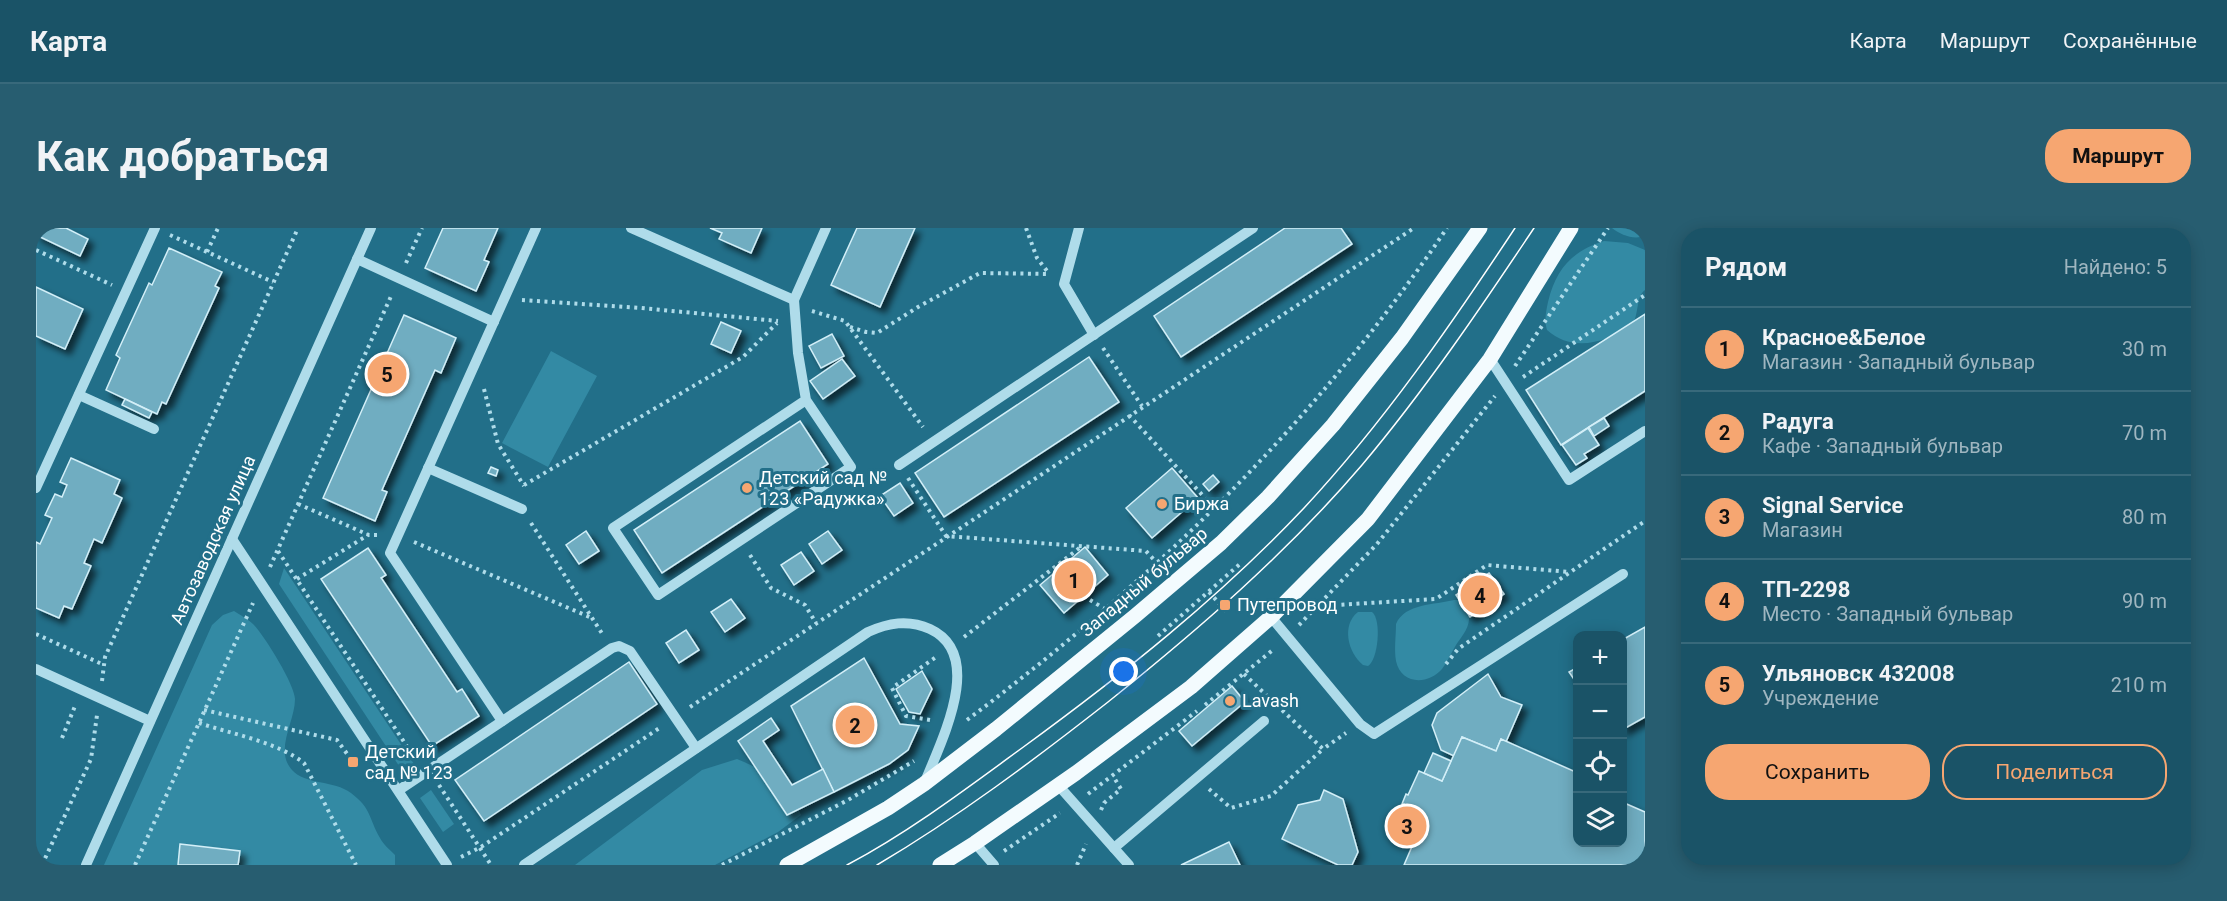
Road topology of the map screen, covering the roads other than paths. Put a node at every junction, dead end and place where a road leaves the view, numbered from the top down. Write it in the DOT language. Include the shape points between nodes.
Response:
graph roads {
  1 [pos="371,228"];
  2 [pos="536,228"];
  3 [pos="631,228"];
  4 [pos="826,228"];
  5 [pos="1078,228"];
  6 [pos="1253,228"];
  7 [pos="1480,228"];
  8 [pos="1571,228"];
  9 [pos="160,230"];
  10 [pos="357,259"];
  11 [pos="794,302"];
  12 [pos="494,322"];
  13 [pos="1094,335"];
  14 [pos="1490,359"];
  15 [pos="79,395"];
  16 [pos="806,400"];
  17 [pos="154,429"];
  18 [pos="1645,431"];
  19 [pos="899,465"];
  20 [pos="428,468"];
  21 [pos="36,488"];
  22 [pos="522,509"];
  23 [pos="232,539"];
  24 [pos="1623,574"];
  25 [pos="1271,617"];
  26 [pos="36,669"];
  27 [pos="150,721"];
  28 [pos="502,721"];
  29 [pos="1264,721"];
  30 [pos="696,748"];
  31 [pos="924,784"];
  32 [pos="1058,785"];
  33 [pos="399,790"];
  34 [pos="975,843"];
  35 [pos="1114,848"];
  36 [pos="86,865"];
  37 [pos="447,865"];
  38 [pos="524,865"];
  39 [pos="787,865"];
  40 [pos="940,865"];
  41 [pos="994,865"];
  42 [pos="1129,865"];
  1 -- 10 [label="street, Автозаводская улица"];
  2 -- 12 [label="street"];
  3 -- 11 [label="street"];
  4 -- 11 [label="street"];
  5 -- 13 [label="street" via="1064,284"];
  6 -- 13 [label="street"];
  7 -- 31 [label="main road, Западный бульвар" via="1347,407 1260,504 1136,616"];
  8 -- 14 [label="main road"];
  9 -- 15 [label="street" via="126,291"];
  10 -- 12 [label="street"];
  10 -- 23 [label="street, Автозаводская улица"];
  11 -- 16 [label="street"];
  12 -- 20 [label="street"];
  13 -- 19 [label="street"];
  14 -- 18 [label="street" via="1569,480"];
  14 -- 25 [label="main road" via="1368,519"];
  15 -- 17 [label="street"];
  15 -- 21 [label="street"];
  16 -- 16 [label="street" via="851,467 657,595 613,528"];
  20 -- 22 [label="street"];
  20 -- 28 [label="street" via="390,553"];
  23 -- 27 [label="street, Автозаводская улица"];
  23 -- 33 [label="street"];
  24 -- 25 [label="street" via="1374,734 1360,724"];
  25 -- 32 [label="main road" via="1191,687"];
  26 -- 27 [label="street"];
  27 -- 36 [label="street, Автозаводская улица"];
  28 -- 30 [label="street" via="619,646 630,651"];
  28 -- 33 [label="street"];
  29 -- 35 [label="street"];
  30 -- 31 [label="street" via="868,632 904,622 939,633 957,660 954,701"];
  30 -- 38 [label="street"];
  31 -- 39 [label="main road, Западный бульвар"];
  32 -- 34 [label="main road"];
  32 -- 35 [label="street"];
  33 -- 37 [label="street"];
  34 -- 40 [label="main road"];
  34 -- 41 [label="street"];
  35 -- 42 [label="street"];
}
